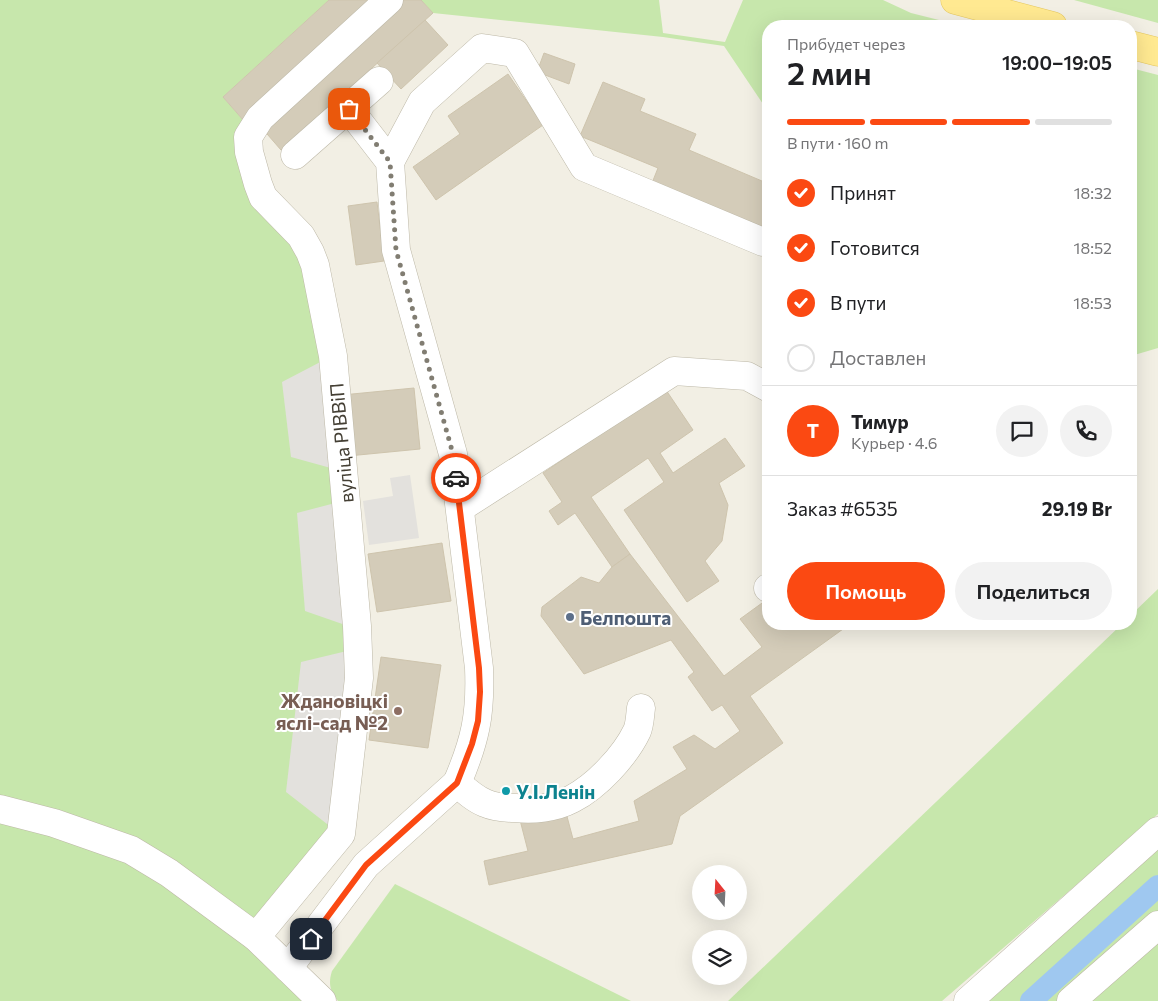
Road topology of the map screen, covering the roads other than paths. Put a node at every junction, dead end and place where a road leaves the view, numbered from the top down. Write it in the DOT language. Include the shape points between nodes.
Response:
graph roads {
  1 [pos="389,0"];
  2 [pos="955,0"];
  3 [pos="1030,20"];
  4 [pos="1137,47"];
  5 [pos="1158,52"];
  6 [pos="378,81"];
  7 [pos="349,109"];
  8 [pos="295,155"];
  9 [pos="390,162"];
  10 [pos="762,242"];
  11 [pos="762,384"];
  12 [pos="460,508"];
  13 [pos="641,708"];
  14 [pos="457,783"];
  15 [pos="0,809"];
  16 [pos="1158,831"];
  17 [pos="1158,925"];
  18 [pos="256,937"];
  19 [pos="288,968"];
  20 [pos="322,1001"];
  21 [pos="968,1001"];
  22 [pos="1072,1001"];
  1 -- 18 [label="street, вуліца РІВВіП" via="260,118 248,137 263,198 302,236 315,265 322,299 333,356 359,678 341,834"];
  2 -- 3 [label="main road"];
  4 -- 5 [label="main road"];
  6 -- 7 [label="street"];
  7 -- 8 [label="street"];
  7 -- 9 [label="street"];
  9 -- 10 [label="street" via="422,102 482,48 515,53 584,167"];
  9 -- 12 [label="street" via="396,250 453,454"];
  11 -- 12 [label="street" via="747,376 674,371"];
  12 -- 14 [label="street" via="480,692 478,721"];
  13 -- 14 [label="street" via="638,729 612,766 571,800 546,808 504,808 486,803"];
  14 -- 19 [label="street" via="366,865"];
  15 -- 18 [label="street" via="54,823 131,850 169,873"];
  16 -- 21 [label="street"];
  17 -- 22 [label="street"];
  18 -- 19 [label="street"];
  19 -- 20 [label="street"];
}
